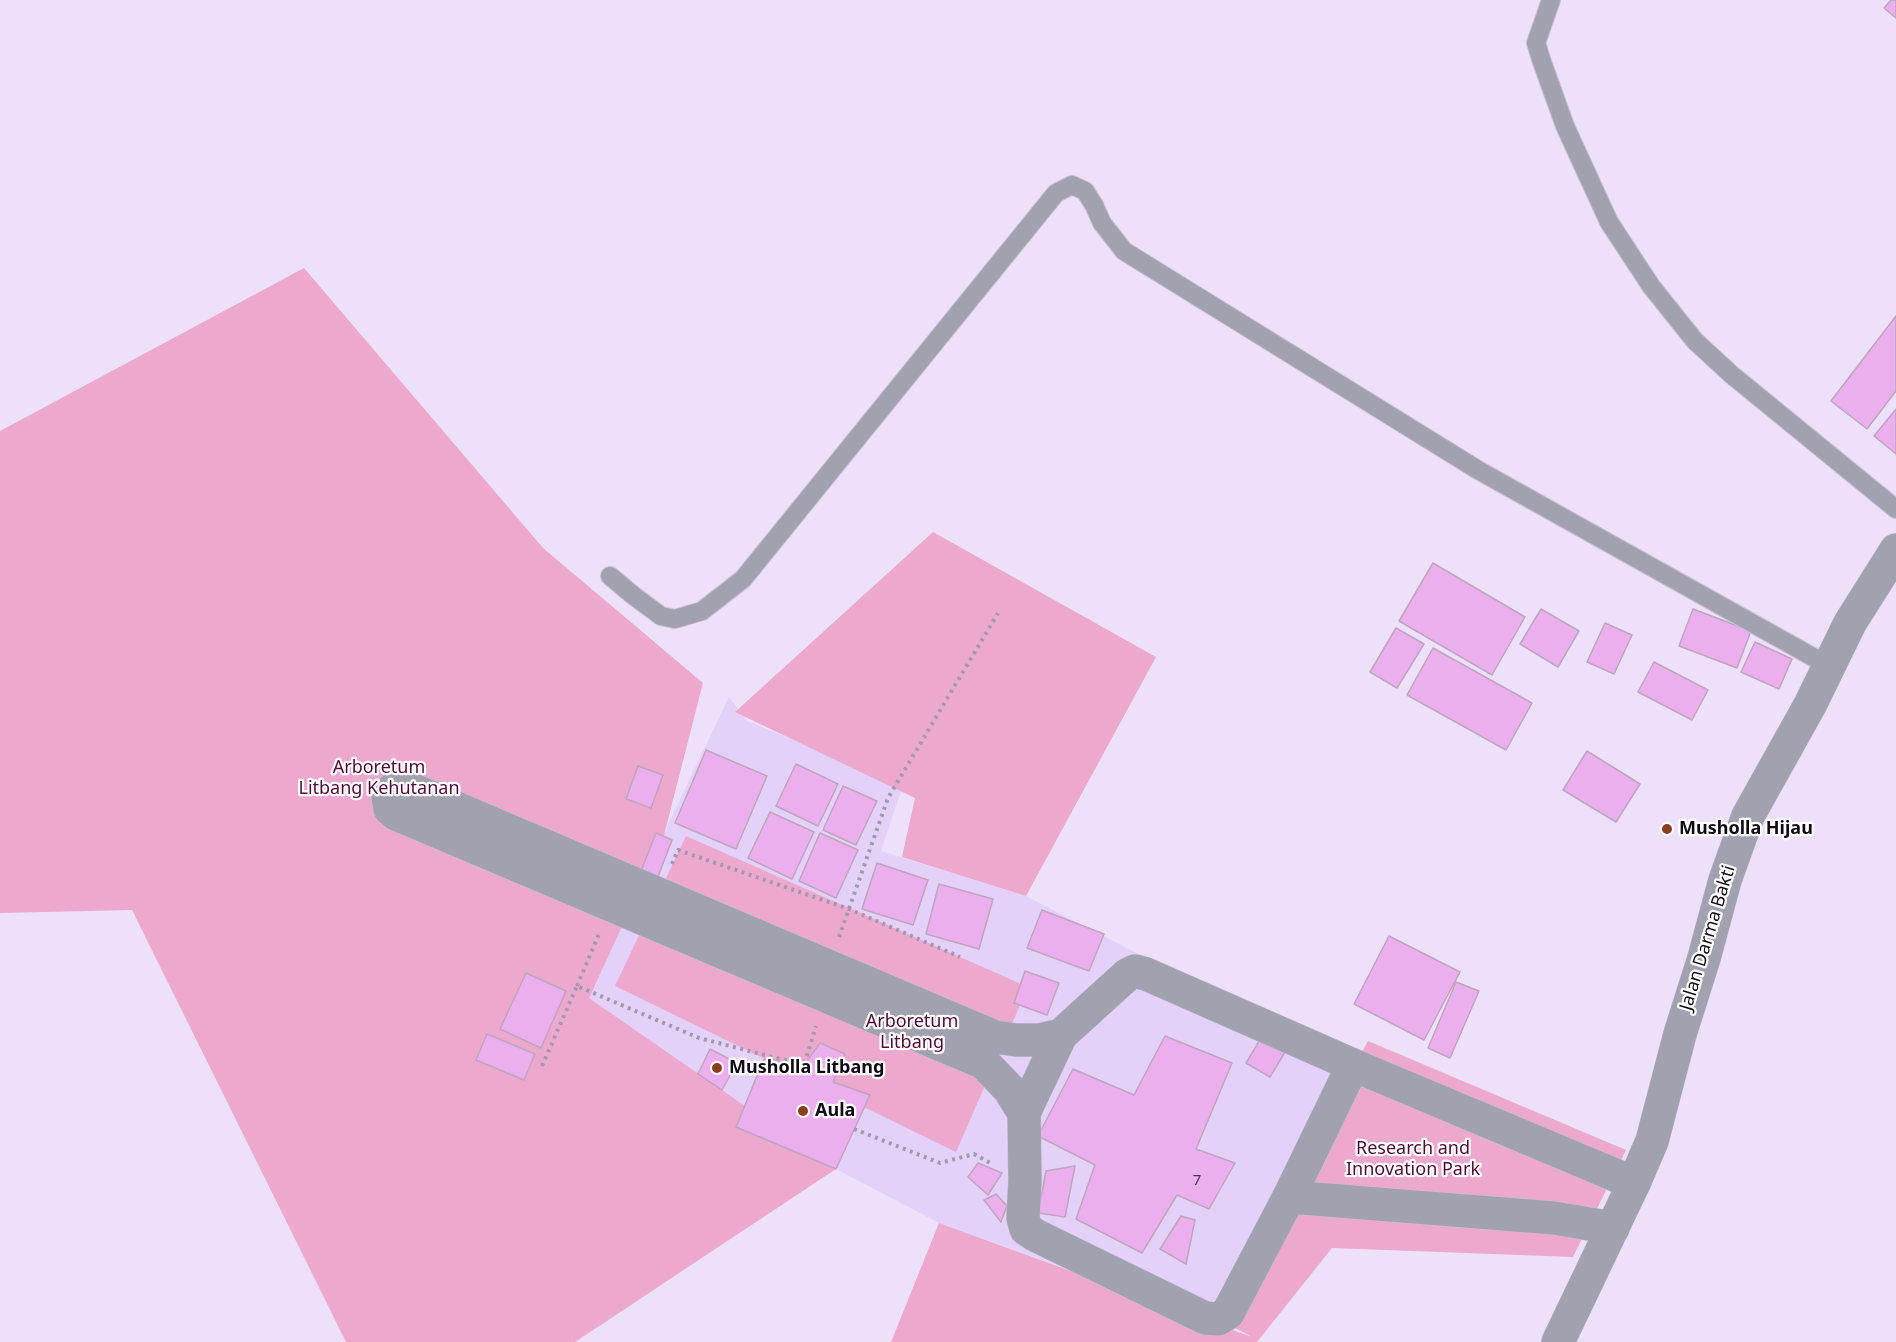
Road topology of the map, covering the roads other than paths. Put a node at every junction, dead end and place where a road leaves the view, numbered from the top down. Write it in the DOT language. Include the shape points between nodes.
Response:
graph roads {
  1 [pos="1551,0"];
  2 [pos="1896,509"];
  3 [pos="1896,550"];
  4 [pos="610,576"];
  5 [pos="1829,666"];
  6 [pos="631,903"];
  7 [pos="1061,1035"];
  8 [pos="989,1050"];
  9 [pos="1353,1065"];
  10 [pos="1024,1113"];
  11 [pos="1634,1183"];
  12 [pos="1289,1197"];
  13 [pos="1612,1228"];
  14 [pos="1558,1342"];
  1 -- 2 [label="lane" via="1536,43 1542,62 1565,126 1609,222 1651,286 1695,341 1732,375"];
  3 -- 5 [label="street, Jalan Darma Bakti" via="1850,623"];
  4 -- 5 [label="lane" via="661,616 675,619 702,611 743,579 1056,193 1072,185 1085,191 1101,223 1125,251 1478,470"];
  5 -- 11 [label="street, Jalan Darma Bakti" via="1748,816 1735,848 1652,1141"];
  6 -- 6 [label="street" via="409,788 399,786 388,798 388,805 396,814"];
  6 -- 8 [label="street"];
  7 -- 8 [label="street" via="1016,1040"];
  7 -- 9 [label="street" via="1135,971"];
  7 -- 10 [label="street"];
  8 -- 10 [label="street"];
  9 -- 11 [label="street"];
  9 -- 12 [label="street"];
  10 -- 12 [label="street" via="1026,1229 1205,1317 1218,1319 1228,1313"];
  11 -- 13 [label="street, Jalan Darma Bakti"];
  12 -- 13 [label="street" via="1554,1218"];
  13 -- 14 [label="street, Jalan Darma Bakti"];
}
